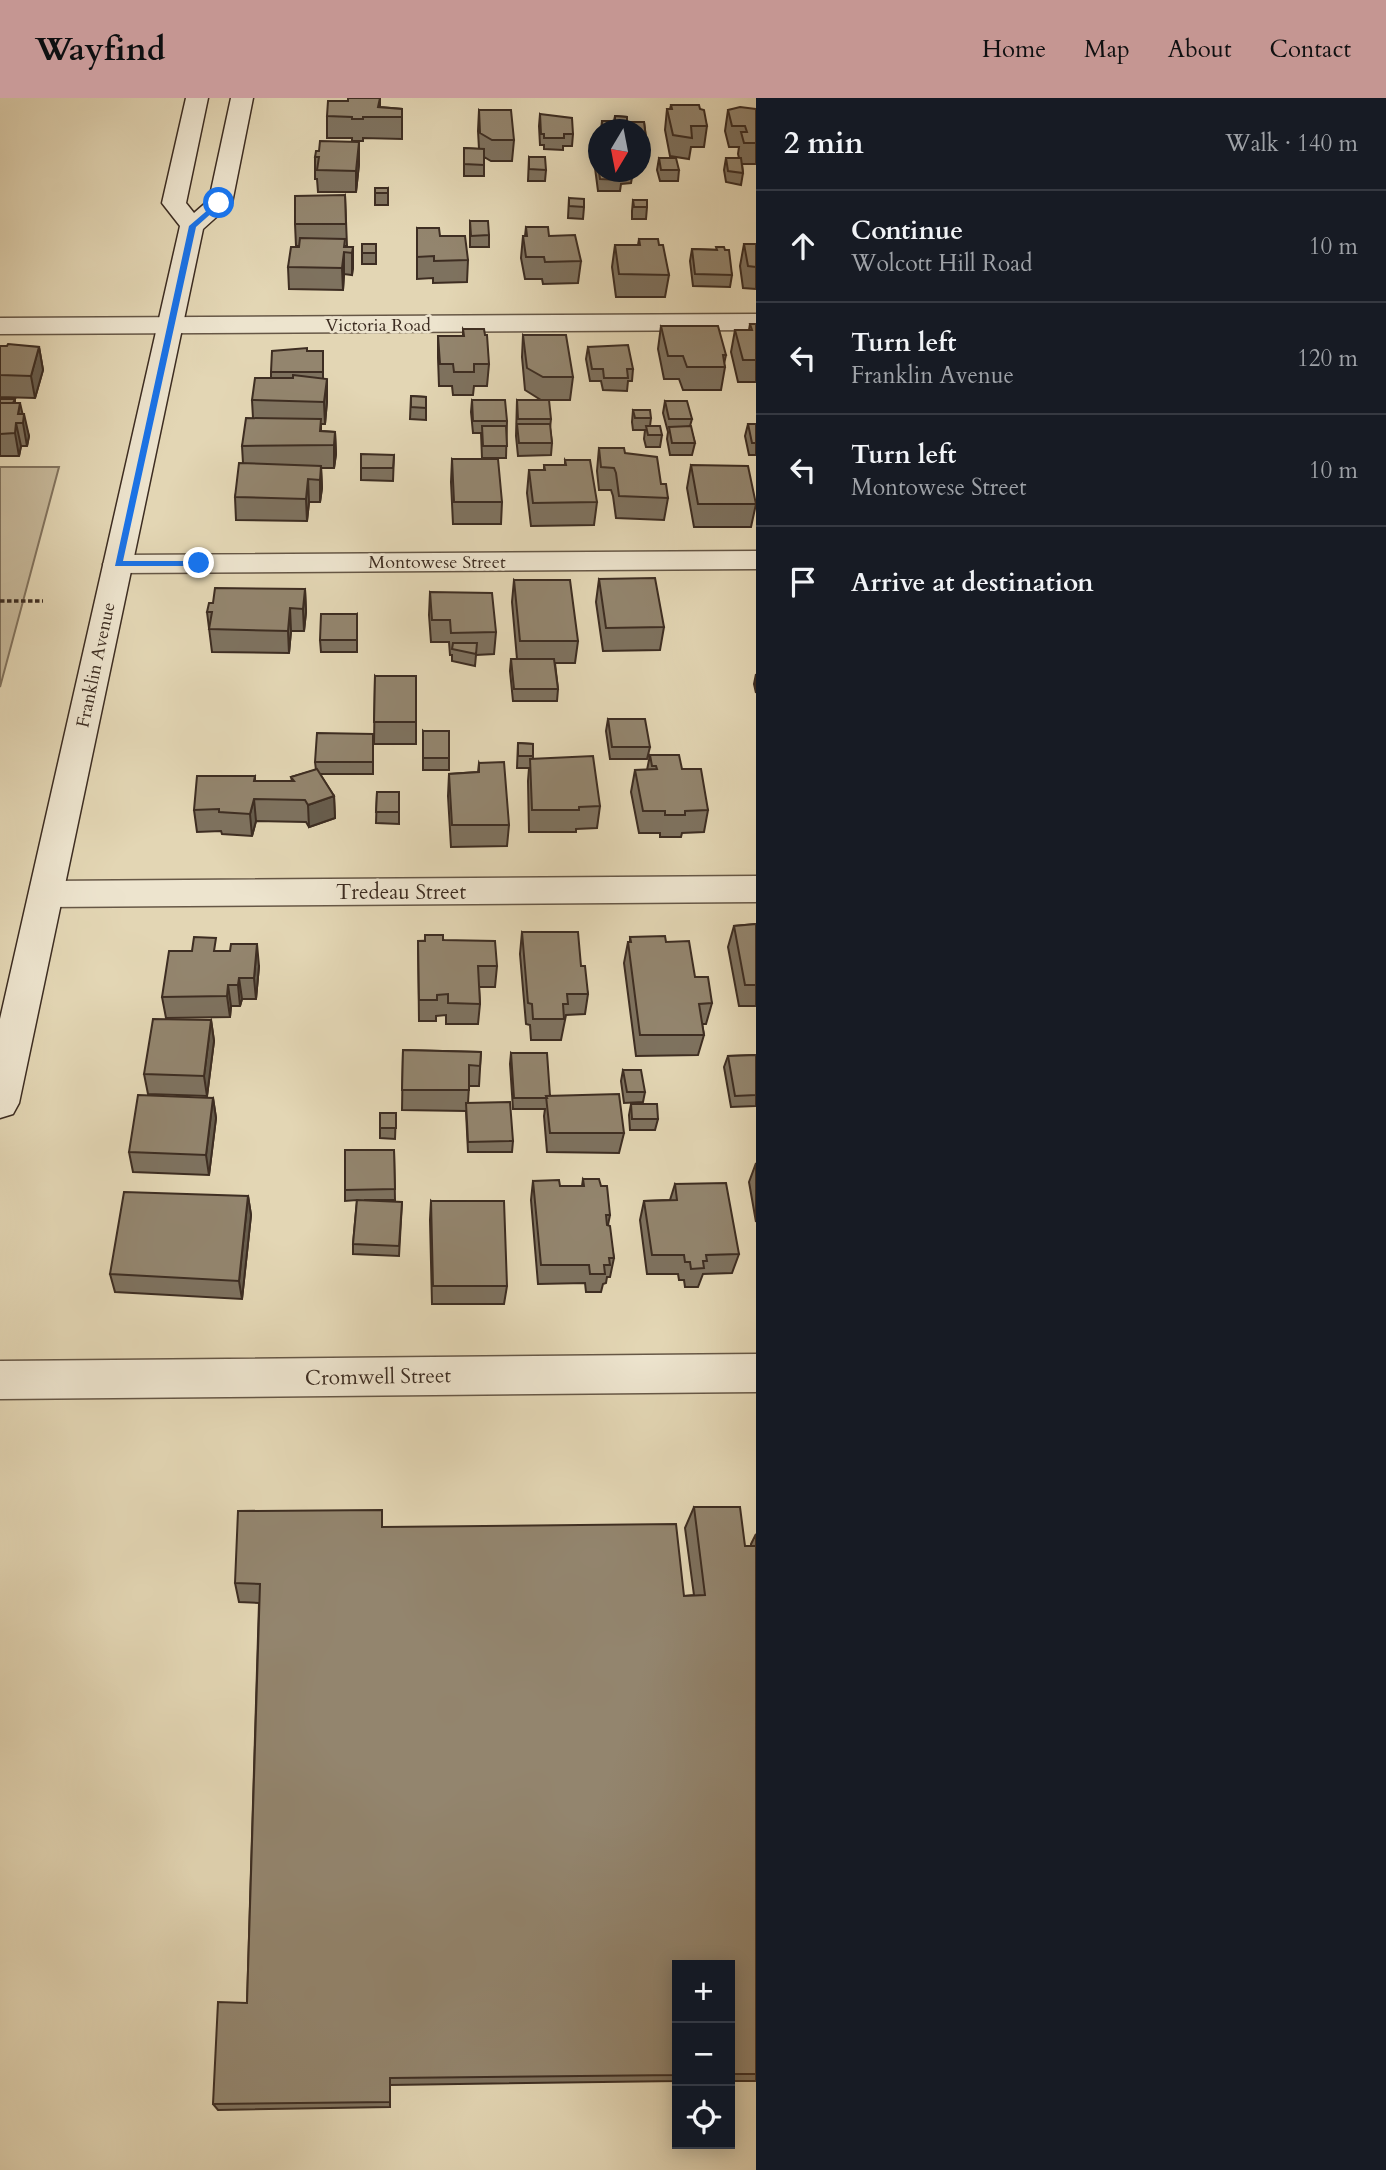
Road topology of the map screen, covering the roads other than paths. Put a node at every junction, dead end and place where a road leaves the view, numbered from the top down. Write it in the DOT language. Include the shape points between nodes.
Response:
graph roads {
  1 [pos="197,98"];
  2 [pos="242,98"];
  3 [pos="192,226"];
  4 [pos="756,322"];
  5 [pos="0,326"];
  6 [pos="170,326"];
  7 [pos="756,560"];
  8 [pos="118,564"];
  9 [pos="756,889"];
  10 [pos="46,894"];
  11 [pos="0,1103"];
  12 [pos="756,1373"];
  13 [pos="0,1380"];
  1 -- 3 [label="street" via="174,203"];
  2 -- 3 [label="street" via="219,203"];
  3 -- 6 [label="street, Franklin Avenue"];
  4 -- 6 [label="street, Victoria Road"];
  5 -- 6 [label="street, Victoria Road"];
  6 -- 8 [label="street, Franklin Avenue"];
  7 -- 8 [label="street, Montowese Street"];
  8 -- 10 [label="street, Franklin Avenue"];
  9 -- 10 [label="street, Tredeau Street"];
  10 -- 11 [label="street, Franklin Avenue"];
  12 -- 13 [label="street, Cromwell Street"];
}
